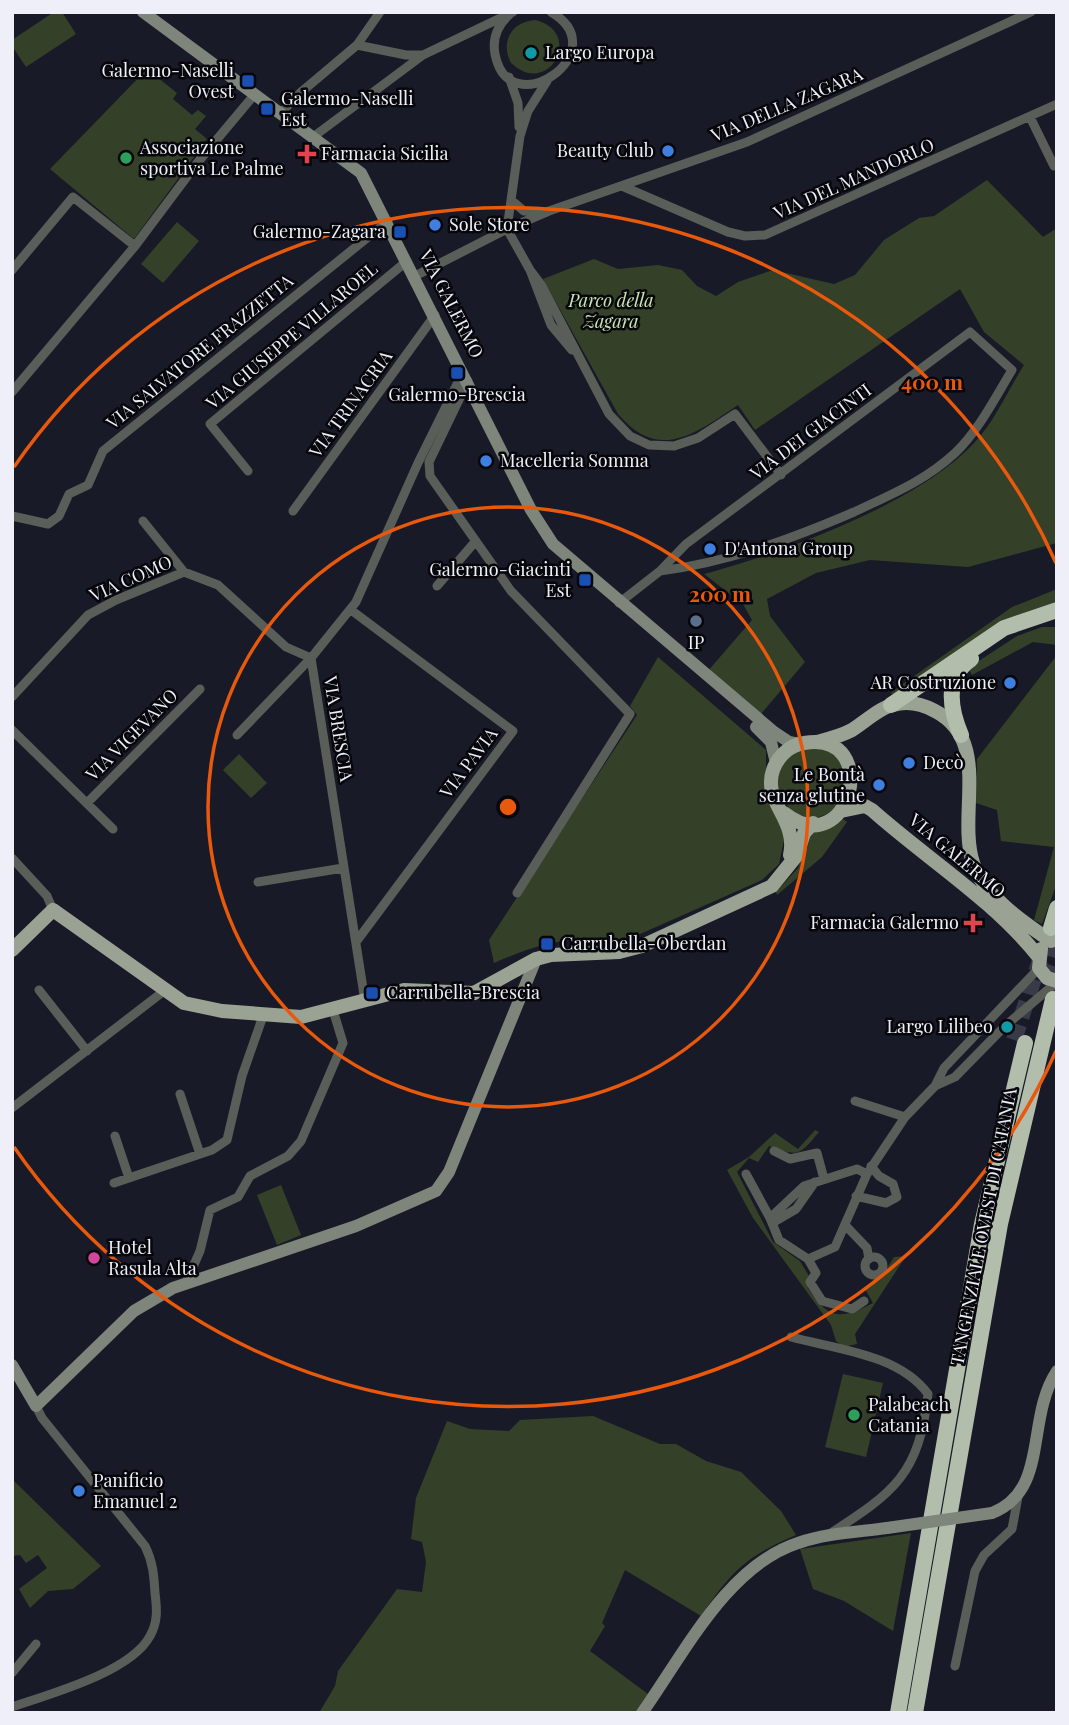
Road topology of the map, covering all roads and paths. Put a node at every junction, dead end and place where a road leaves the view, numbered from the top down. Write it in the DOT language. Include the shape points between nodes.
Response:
graph roads {
  1 [pos="143,12"];
  2 [pos="380,12"];
  3 [pos="551,12"];
  4 [pos="1031,12"];
  5 [pos="563,17"];
  6 [pos="506,18"];
  7 [pos="487,22"];
  8 [pos="358,45"];
  9 [pos="423,55"];
  10 [pos="509,76"];
  11 [pos="547,82"];
  12 [pos="255,94"];
  13 [pos="1057,104"];
  14 [pos="281,113"];
  15 [pos="1030,117"];
  16 [pos="520,136"];
  17 [pos="313,137"];
  18 [pos="1057,165"];
  19 [pos="622,186"];
  20 [pos="511,200"];
  21 [pos="549,211"];
  22 [pos="530,212"];
  23 [pos="509,216"];
  24 [pos="388,221"];
  25 [pos="507,229"];
  26 [pos="135,246"];
  27 [pos="407,261"];
  28 [pos="12,270"];
  29 [pos="415,276"];
  30 [pos="435,315"];
  31 [pos="466,377"];
  32 [pos="12,392"];
  33 [pos="248,471"];
  34 [pos="781,475"];
  35 [pos="293,510"];
  36 [pos="12,516"];
  37 [pos="143,521"];
  38 [pos="474,542"];
  39 [pos="660,571"];
  40 [pos="184,572"];
  41 [pos="437,586"];
  42 [pos="619,603"];
  43 [pos="351,610"];
  44 [pos="1057,610"];
  45 [pos="1057,621"];
  46 [pos="680,654"];
  47 [pos="311,658"];
  48 [pos="200,689"];
  49 [pos="12,697"];
  50 [pos="891,705"];
  51 [pos="12,730"];
  52 [pos="237,735"];
  53 [pos="961,735"];
  54 [pos="817,743"];
  55 [pos="799,744"];
  56 [pos="776,763"];
  57 [pos="87,803"];
  58 [pos="841,811"];
  59 [pos="784,813"];
  60 [pos="813,824"];
  61 [pos="113,829"];
  62 [pos="12,858"];
  63 [pos="343,868"];
  64 [pos="787,870"];
  65 [pos="258,883"];
  66 [pos="517,893"];
  67 [pos="1057,908"];
  68 [pos="53,911"];
  69 [pos="1053,936"];
  70 [pos="356,942"];
  71 [pos="12,950"];
  72 [pos="536,959"];
  73 [pos="1039,962"];
  74 [pos="1057,982"];
  75 [pos="39,990"];
  76 [pos="164,991"];
  77 [pos="1053,999"];
  78 [pos="365,1001"];
  79 [pos="333,1010"];
  80 [pos="263,1016"];
  81 [pos="995,1016"];
  82 [pos="1057,1027"];
  83 [pos="1015,1036"];
  84 [pos="87,1051"];
  85 [pos="1036,1066"];
  86 [pos="935,1086"];
  87 [pos="180,1094"];
  88 [pos="855,1101"];
  89 [pos="12,1108"];
  90 [pos="905,1117"];
  91 [pos="115,1136"];
  92 [pos="774,1151"];
  93 [pos="200,1154"];
  94 [pos="869,1170"];
  95 [pos="746,1174"];
  96 [pos="129,1178"];
  97 [pos="819,1181"];
  98 [pos="114,1183"];
  99 [pos="856,1196"];
  100 [pos="771,1221"];
  101 [pos="846,1226"];
  102 [pos="808,1259"];
  103 [pos="869,1259"];
  104 [pos="186,1283"];
  105 [pos="864,1301"];
  106 [pos="791,1337"];
  107 [pos="12,1365"];
  108 [pos="1057,1371"];
  109 [pos="36,1406"];
  110 [pos="1018,1497"];
  111 [pos="823,1537"];
  112 [pos="36,1644"];
  113 [pos="955,1666"];
  114 [pos="12,1673"];
  115 [pos="12,1707"];
  116 [pos="642,1713"];
  117 [pos="898,1713"];
  118 [pos="915,1713"];
  1 -- 12 [label="main road, VIA GALERMO"];
  2 -- 8 [label="street"];
  3 -- 5 [label="street"];
  4 -- 19 [label="street, VIA DELLA ZAGARA" via="747,142"];
  5 -- 11 [label="street" via="570,51 563,69"];
  6 -- 7 [label="street"];
  6 -- 7 [label="street"];
  6 -- 10 [label="street" via="494,41 497,61"];
  7 -- 9 [label="street"];
  8 -- 9 [label="street"];
  8 -- 14 [label="street"];
  9 -- 17 [label="street"];
  10 -- 11 [label="street" via="527,84"];
  10 -- 16 [label="street" via="518,103"];
  11 -- 16 [label="street" via="528,111"];
  12 -- 14 [label="main road, VIA GALERMO"];
  12 -- 26 [label="street"];
  13 -- 15 [label="street, VIA DEL MANDORLO"];
  14 -- 17 [label="main road, VIA GALERMO"];
  15 -- 18 [label="street"];
  15 -- 19 [label="street, VIA DEL MANDORLO" via="765,236 727,232"];
  16 -- 20 [label="street"];
  17 -- 24 [label="main road, VIA GALERMO" via="360,173"];
  19 -- 21 [label="street, VIA DELLA ZAGARA"];
  20 -- 22 [label="street"];
  20 -- 23 [label="street"];
  21 -- 22 [label="street"];
  21 -- 25 [label="street"];
  22 -- 23 [label="street"];
  23 -- 25 [label="street"];
  24 -- 27 [label="main road, VIA GALERMO"];
  24 -- 36 [label="street, VIA SALVATORE FRAZZETTA" via="103,451 88,485 69,494 53,521 43,525"];
  25 -- 29 [label="street"];
  25 -- 34 [label="street" via="530,270 547,317 578,356 609,414 630,436 649,445 674,446 698,438 735,414"];
  26 -- 28 [label="street" via="73,197"];
  26 -- 32 [label="street"];
  27 -- 29 [label="main road, VIA GALERMO"];
  27 -- 33 [label="street, VIA GIUSEPPE VILLAROEL" via="210,424"];
  29 -- 30 [label="main road, VIA GALERMO"];
  30 -- 31 [label="main road, VIA GALERMO"];
  30 -- 35 [label="street, VIA TRINACRIA"];
  31 -- 38 [label="street" via="429,470"];
  31 -- 42 [label="main road, VIA GALERMO" via="540,526 560,553"];
  31 -- 43 [label="street, VIA BRESCIA"];
  34 -- 39 [label="street, VIA DEI GIACINTI" via="686,544"];
  34 -- 39 [label="street, VIA DEI GIACINTI" via="970,332 1012,370 957,452 922,479 807,532 745,554 703,566"];
  37 -- 40 [label="street"];
  38 -- 41 [label="street"];
  38 -- 66 [label="street" via="511,592 630,714"];
  39 -- 42 [label="street, VIA DEI GIACINTI"];
  40 -- 47 [label="street, VIA COMO" via="218,585 286,647"];
  40 -- 49 [label="street, VIA COMO" via="88,615"];
  42 -- 46 [label="main road, VIA GALERMO"];
  43 -- 47 [label="street, VIA BRESCIA"];
  43 -- 70 [label="street, VIA PAVIA" via="513,732"];
  44 -- 50 [label="highway" via="1004,628"];
  45 -- 53 [label="highway" via="1038,622 1013,632 959,668 951,703"];
  46 -- 55 [label="main road" via="781,737"];
  46 -- 56 [label="main road" via="768,737"];
  47 -- 52 [label="street"];
  47 -- 63 [label="street, VIA BRESCIA"];
  48 -- 57 [label="street, VIA VIGEVANO"];
  50 -- 53 [label="main road" via="930,709"];
  50 -- 54 [label="main road" via="851,730"];
  51 -- 57 [label="street"];
  53 -- 69 [label="main road, VIA GALERMO" via="970,764 968,816 976,871 996,896"];
  54 -- 55 [label="main road"];
  54 -- 58 [label="main road" via="834,749 849,767 852,790"];
  55 -- 56 [label="main road"];
  56 -- 59 [label="main road" via="771,785"];
  57 -- 61 [label="street"];
  58 -- 60 [label="main road"];
  58 -- 73 [label="main road, VIA GALERMO" via="865,806 872,810 988,906 1023,938"];
  59 -- 60 [label="main road"];
  59 -- 64 [label="main road" via="792,838"];
  60 -- 64 [label="main road"];
  62 -- 68 [label="street" via="47,896"];
  63 -- 65 [label="street"];
  63 -- 70 [label="street, VIA BRESCIA"];
  64 -- 72 [label="main road" via="757,894 642,946"];
  67 -- 69 [label="highway"];
  68 -- 71 [label="main road"];
  68 -- 76 [label="main road"];
  69 -- 73 [label="main road" via="1043,947"];
  70 -- 78 [label="street, VIA BRESCIA"];
  72 -- 78 [label="main road" via="474,993 411,989"];
  72 -- 104 [label="main road" via="443,1185 356,1226"];
  73 -- 74 [label="main road, VIA GALERMO" via="1047,978"];
  73 -- 81 [label="street"];
  74 -- 83 [label="street"];
  75 -- 84 [label="street"];
  76 -- 80 [label="main road" via="191,1006"];
  76 -- 84 [label="street"];
  77 -- 85 [label="highway, TANGENZIALE OVEST DI CATANIA"];
  78 -- 79 [label="main road"];
  79 -- 80 [label="main road" via="301,1017"];
  79 -- 104 [label="street" via="344,1043 305,1134 288,1156 250,1176 238,1197 210,1210"];
  80 -- 93 [label="street" via="227,1140"];
  81 -- 83 [label="street"];
  81 -- 86 [label="street" via="944,1068"];
  82 -- 85 [label="highway"];
  83 -- 86 [label="street"];
  83 -- 117 [label="highway, TANGENZIALE OVEST DI CATANIA" via="1006,1115 982,1223"];
  84 -- 89 [label="street"];
  85 -- 118 [label="highway, TANGENZIALE OVEST DI CATANIA" via="1000,1224"];
  86 -- 90 [label="street"];
  87 -- 93 [label="street"];
  88 -- 90 [label="street"];
  90 -- 94 [label="street"];
  91 -- 96 [label="street"];
  92 -- 97 [label="street" via="790,1159 817,1153"];
  93 -- 96 [label="street"];
  94 -- 97 [label="street" via="857,1169"];
  94 -- 99 [label="street"];
  94 -- 99 [label="street" via="893,1184 897,1197 886,1203"];
  95 -- 100 [label="street"];
  96 -- 98 [label="street"];
  97 -- 100 [label="street" via="804,1186"];
  99 -- 101 [label="street"];
  100 -- 102 [label="street" via="779,1240"];
  101 -- 102 [label="street" via="835,1247"];
  101 -- 103 [label="street" via="867,1248"];
  102 -- 105 [label="street" via="816,1273 810,1282 822,1301 852,1309"];
  104 -- 109 [label="main road" via="134,1311"];
  106 -- 111 [label="street" via="884,1362 928,1394 909,1463 897,1485 869,1509"];
  107 -- 109 [label="main road"];
  108 -- 110 [label="main road" via="1043,1397 1029,1476"];
  109 -- 115 [label="street" via="145,1546 153,1569 157,1613 150,1635 130,1658"];
  110 -- 111 [label="main road, bridge" via="992,1513"];
  110 -- 113 [label="street" via="1012,1529 984,1555 975,1571"];
  111 -- 116 [label="main road" via="767,1556 733,1584"];
  112 -- 114 [label="street"];
}
